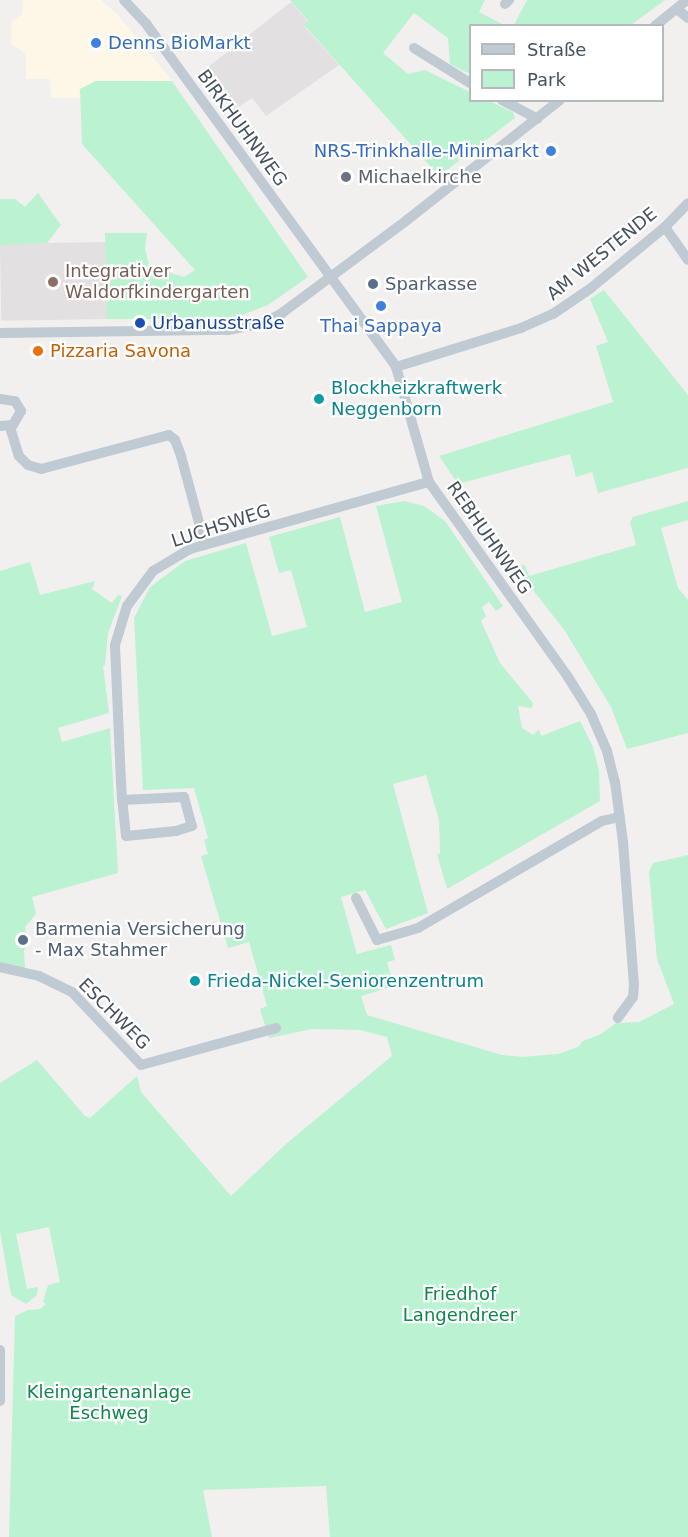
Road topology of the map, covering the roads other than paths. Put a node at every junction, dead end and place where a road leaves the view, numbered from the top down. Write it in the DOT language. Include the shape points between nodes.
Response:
graph roads {
  1 [pos="124,0"];
  2 [pos="687,0"];
  3 [pos="676,9"];
  4 [pos="688,18"];
  5 [pos="658,24"];
  6 [pos="414,48"];
  7 [pos="469,82"];
  8 [pos="506,102"];
  9 [pos="558,102"];
  10 [pos="537,119"];
  11 [pos="688,203"];
  12 [pos="665,227"];
  13 [pos="688,260"];
  14 [pos="330,278"];
  15 [pos="0,333"];
  16 [pos="396,367"];
  17 [pos="0,399"];
  18 [pos="5,426"];
  19 [pos="429,482"];
  20 [pos="205,545"];
  21 [pos="122,800"];
  22 [pos="620,816"];
  23 [pos="356,898"];
  24 [pos="0,967"];
  25 [pos="618,1018"];
  26 [pos="276,1028"];
  27 [pos="0,1350"];
  28 [pos="0,1401"];
  1 -- 14 [label="street, BIRKHUHNWEG" via="154,33"];
  2 -- 3 [label="street"];
  3 -- 4 [label="street"];
  3 -- 5 [label="street"];
  6 -- 7 [label="street"];
  8 -- 10 [label="street"];
  9 -- 10 [label="street"];
  10 -- 14 [label="street"];
  11 -- 12 [label="street, AM WESTENDE"];
  12 -- 13 [label="street"];
  12 -- 16 [label="street, AM WESTENDE" via="553,314 521,328"];
  14 -- 15 [label="street" via="282,314 245,329"];
  14 -- 16 [label="street, REBHUHNWEG"];
  16 -- 19 [label="street, REBHUHNWEG"];
  17 -- 18 [label="street" via="10,398 19,405 20,418"];
  18 -- 20 [label="street" via="19,456 28,465 41,469 169,435 181,456"];
  19 -- 20 [label="street, LUCHSWEG"];
  19 -- 22 [label="street, REBHUHNWEG" via="588,708 607,751"];
  20 -- 21 [label="street, LUCHSWEG" via="153,571 132,597 119,626 114,660"];
  21 -- 21 [label="street, LUCHSWEG" via="126,836 192,826 184,797"];
  22 -- 23 [label="street" via="602,821 418,928 377,940"];
  22 -- 25 [label="street, REBHUHNWEG" via="634,984 633,997"];
  24 -- 26 [label="street, ESCHWEG" via="39,976 72,992 141,1065"];
  27 -- 28 [label="street"];
}
